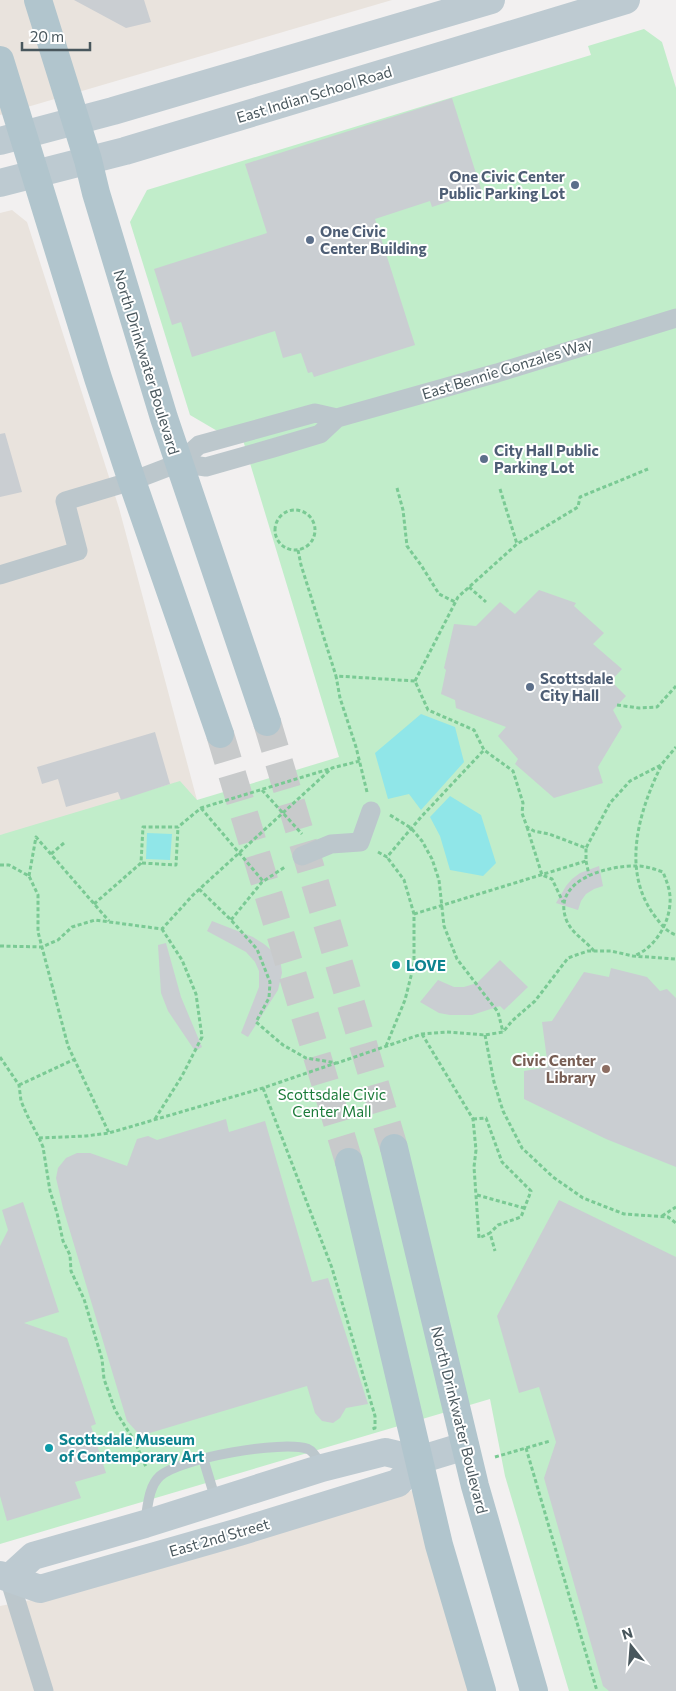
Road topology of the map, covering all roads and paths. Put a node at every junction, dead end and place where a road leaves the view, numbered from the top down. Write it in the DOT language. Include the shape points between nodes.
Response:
graph roads {
  1 [pos="38,0"];
  2 [pos="491,0"];
  3 [pos="626,0"];
  4 [pos="0,60"];
  5 [pos="76,121"];
  6 [pos="12,138"];
  7 [pos="88,160"];
  8 [pos="35,174"];
  9 [pos="0,183"];
  10 [pos="676,318"];
  11 [pos="179,463"];
  12 [pos="648,469"];
  13 [pos="132,481"];
  14 [pos="397,488"];
  15 [pos="500,489"];
  16 [pos="517,544"];
  17 [pos="298,550"];
  18 [pos="0,574"];
  19 [pos="470,587"];
  20 [pos="455,602"];
  21 [pos="486,602"];
  22 [pos="336,676"];
  23 [pos="415,681"];
  24 [pos="676,686"];
  25 [pos="617,706"];
  26 [pos="267,722"];
  27 [pos="220,734"];
  28 [pos="676,747"];
  29 [pos="484,750"];
  30 [pos="360,761"];
  31 [pos="661,765"];
  32 [pos="332,768"];
  33 [pos="262,790"];
  34 [pos="201,808"];
  35 [pos="371,811"];
  36 [pos="284,813"];
  37 [pos="178,827"];
  38 [pos="527,827"];
  39 [pos="411,828"];
  40 [pos="360,842"];
  41 [pos="64,843"];
  42 [pos="586,848"];
  43 [pos="240,853"];
  44 [pos="309,853"];
  45 [pos="51,854"];
  46 [pos="387,857"];
  47 [pos="586,861"];
  48 [pos="141,863"];
  49 [pos="0,866"];
  50 [pos="636,866"];
  51 [pos="542,875"];
  52 [pos="589,875"];
  53 [pos="29,876"];
  54 [pos="264,881"];
  55 [pos="199,889"];
  56 [pos="94,904"];
  57 [pos="564,904"];
  58 [pos="443,906"];
  59 [pos="414,914"];
  60 [pos="231,920"];
  61 [pos="109,922"];
  62 [pos="663,927"];
  63 [pos="162,930"];
  64 [pos="676,935"];
  65 [pos="0,946"];
  66 [pos="42,947"];
  67 [pos="594,951"];
  68 [pos="633,956"];
  69 [pos="676,959"];
  70 [pos="502,1032"];
  71 [pos="422,1034"];
  72 [pos="485,1035"];
  73 [pos="386,1047"];
  74 [pos="0,1057"];
  75 [pos="74,1060"];
  76 [pos="337,1063"];
  77 [pos="19,1085"];
  78 [pos="263,1088"];
  79 [pos="155,1119"];
  80 [pos="473,1119"];
  81 [pos="110,1133"];
  82 [pos="39,1138"];
  83 [pos="394,1148"];
  84 [pos="349,1162"];
  85 [pos="477,1195"];
  86 [pos="676,1207"];
  87 [pos="525,1208"];
  88 [pos="661,1216"];
  89 [pos="676,1224"];
  90 [pos="490,1233"];
  91 [pos="495,1251"];
  92 [pos="375,1428"];
  93 [pos="550,1441"];
  94 [pos="465,1446"];
  95 [pos="526,1448"];
  96 [pos="495,1457"];
  97 [pos="203,1458"];
  98 [pos="419,1460"];
  99 [pos="322,1468"];
  100 [pos="153,1484"];
  101 [pos="216,1502"];
  102 [pos="145,1524"];
  103 [pos="5,1577"];
  104 [pos="44,1691"];
  105 [pos="482,1691"];
  106 [pos="534,1691"];
  107 [pos="597,1691"];
  1 -- 5 [label="main road, North Drinkwater Boulevard"];
  2 -- 5 [label="main road"];
  3 -- 7 [label="main road, East Indian School Road"];
  4 -- 6 [label="main road"];
  5 -- 6 [label="main road"];
  5 -- 7 [label="main road, North Drinkwater Boulevard"];
  6 -- 8 [label="main road"];
  7 -- 8 [label="main road, East Indian School Road"];
  7 -- 11 [label="main road, North Drinkwater Boulevard" via="125,292"];
  8 -- 9 [label="main road, East Indian School Road"];
  8 -- 13 [label="main road"];
  10 -- 11 [label="street, East Bennie Gonzales Way" via="337,418 320,434 310,437 206,467"];
  11 -- 13 [label="street"];
  11 -- 26 [label="main road, North Drinkwater Boulevard"];
  12 -- 16 [label="path" via="580,497 578,507"];
  13 -- 18 [label="street" via="65,501 78,551"];
  13 -- 27 [label="main road"];
  14 -- 20 [label="path" via="407,546 439,594"];
  15 -- 16 [label="path"];
  16 -- 19 [label="path"];
  17 -- 17 [label="path" via="314,538 314,524 306,513 293,510 282,516 275,533 280,544"];
  17 -- 22 [label="path"];
  19 -- 20 [label="path"];
  19 -- 21 [label="path"];
  20 -- 23 [label="path"];
  22 -- 23 [label="path"];
  22 -- 30 [label="path"];
  23 -- 29 [label="path" via="428,710 474,730"];
  24 -- 25 [label="path" via="657,707"];
  28 -- 31 [label="path"];
  29 -- 38 [label="path" via="513,771 524,803 522,813"];
  29 -- 39 [label="path"];
  30 -- 32 [label="path"];
  30 -- 35 [label="path"];
  31 -- 42 [label="path" via="630,781 610,803"];
  31 -- 50 [label="path" via="642,817"];
  32 -- 33 [label="path"];
  32 -- 36 [label="path"];
  33 -- 34 [label="path"];
  33 -- 36 [label="path"];
  34 -- 37 [label="path"];
  34 -- 43 [label="path"];
  35 -- 39 [label="path" via="392,815"];
  35 -- 40 [label="street"];
  36 -- 43 [label="path"];
  36 -- 44 [label="path"];
  37 -- 48 [label="path" via="143,827"];
  37 -- 48 [label="path" via="176,864"];
  38 -- 42 [label="path"];
  38 -- 51 [label="path"];
  39 -- 46 [label="path"];
  39 -- 58 [label="path" via="432,859"];
  40 -- 44 [label="street" via="331,844"];
  40 -- 46 [label="path"];
  41 -- 45 [label="path"];
  42 -- 47 [label="path"];
  43 -- 54 [label="path"];
  43 -- 55 [label="path"];
  44 -- 54 [label="path"];
  45 -- 53 [label="path" via="36,837"];
  45 -- 56 [label="path"];
  46 -- 59 [label="path" via="404,880"];
  47 -- 51 [label="path"];
  47 -- 52 [label="path"];
  48 -- 56 [label="path"];
  49 -- 53 [label="path" via="9,865"];
  50 -- 52 [label="path" via="604,869"];
  50 -- 62 [label="path" via="638,884"];
  50 -- 62 [label="path" via="663,872 670,902"];
  51 -- 57 [label="path" via="552,879"];
  51 -- 58 [label="path"];
  52 -- 57 [label="path" via="567,892"];
  53 -- 66 [label="path" via="38,895 38,932"];
  54 -- 60 [label="path"];
  55 -- 60 [label="path"];
  55 -- 63 [label="path"];
  56 -- 61 [label="path"];
  57 -- 67 [label="path" via="566,919 573,930"];
  58 -- 59 [label="path"];
  58 -- 70 [label="path" via="444,926 457,959 498,1012"];
  59 -- 73 [label="path" via="414,964 406,1000"];
  60 -- 76 [label="path" via="257,949 270,982 268,998 256,1022 283,1045 306,1058"];
  61 -- 63 [label="path"];
  61 -- 66 [label="path" via="95,920 72,927 58,940"];
  62 -- 64 [label="path"];
  62 -- 68 [label="path" via="646,951"];
  63 -- 79 [label="path" via="182,960 196,994 202,1037"];
  65 -- 66 [label="path"];
  66 -- 75 [label="path"];
  67 -- 68 [label="path"];
  67 -- 70 [label="path" via="568,958 535,1001"];
  68 -- 69 [label="path"];
  70 -- 72 [label="path"];
  71 -- 72 [label="path"];
  71 -- 73 [label="path"];
  71 -- 80 [label="path"];
  72 -- 88 [label="path" via="503,1111 522,1148 553,1177 584,1198 624,1214"];
  73 -- 76 [label="path"];
  74 -- 77 [label="path"];
  75 -- 77 [label="path"];
  75 -- 81 [label="path"];
  76 -- 78 [label="path"];
  77 -- 82 [label="path" via="26,1115"];
  78 -- 79 [label="path"];
  78 -- 92 [label="path" via="332,1268"];
  79 -- 81 [label="path"];
  80 -- 85 [label="path"];
  80 -- 87 [label="path" via="486,1118 502,1162 531,1192"];
  81 -- 82 [label="path"];
  82 -- 100 [label="path" via="62,1242 70,1255 71,1271 84,1299 102,1359 104,1379 115,1410 135,1442"];
  83 -- 94 [label="main road, North Drinkwater Boulevard"];
  84 -- 98 [label="main road"];
  85 -- 87 [label="path"];
  85 -- 90 [label="path" via="479,1238"];
  86 -- 88 [label="path"];
  87 -- 90 [label="path" via="521,1217 498,1225"];
  88 -- 89 [label="path"];
  90 -- 91 [label="path"];
  93 -- 95 [label="path"];
  94 -- 98 [label="main road"];
  94 -- 106 [label="main road, North Drinkwater Boulevard"];
  95 -- 96 [label="path"];
  95 -- 107 [label="path"];
  97 -- 99 [label="lane" via="234,1452 299,1448 313,1452"];
  97 -- 100 [label="lane" via="171,1469"];
  97 -- 101 [label="lane"];
  98 -- 99 [label="main road" via="385,1452"];
  98 -- 103 [label="main road, East 2nd Street" via="398,1483 40,1589"];
  98 -- 105 [label="main road"];
  99 -- 101 [label="main road"];
  100 -- 102 [label="lane"];
  101 -- 102 [label="main road"];
  102 -- 103 [label="main road" via="33,1556"];
  103 -- 104 [label="street"];
}
